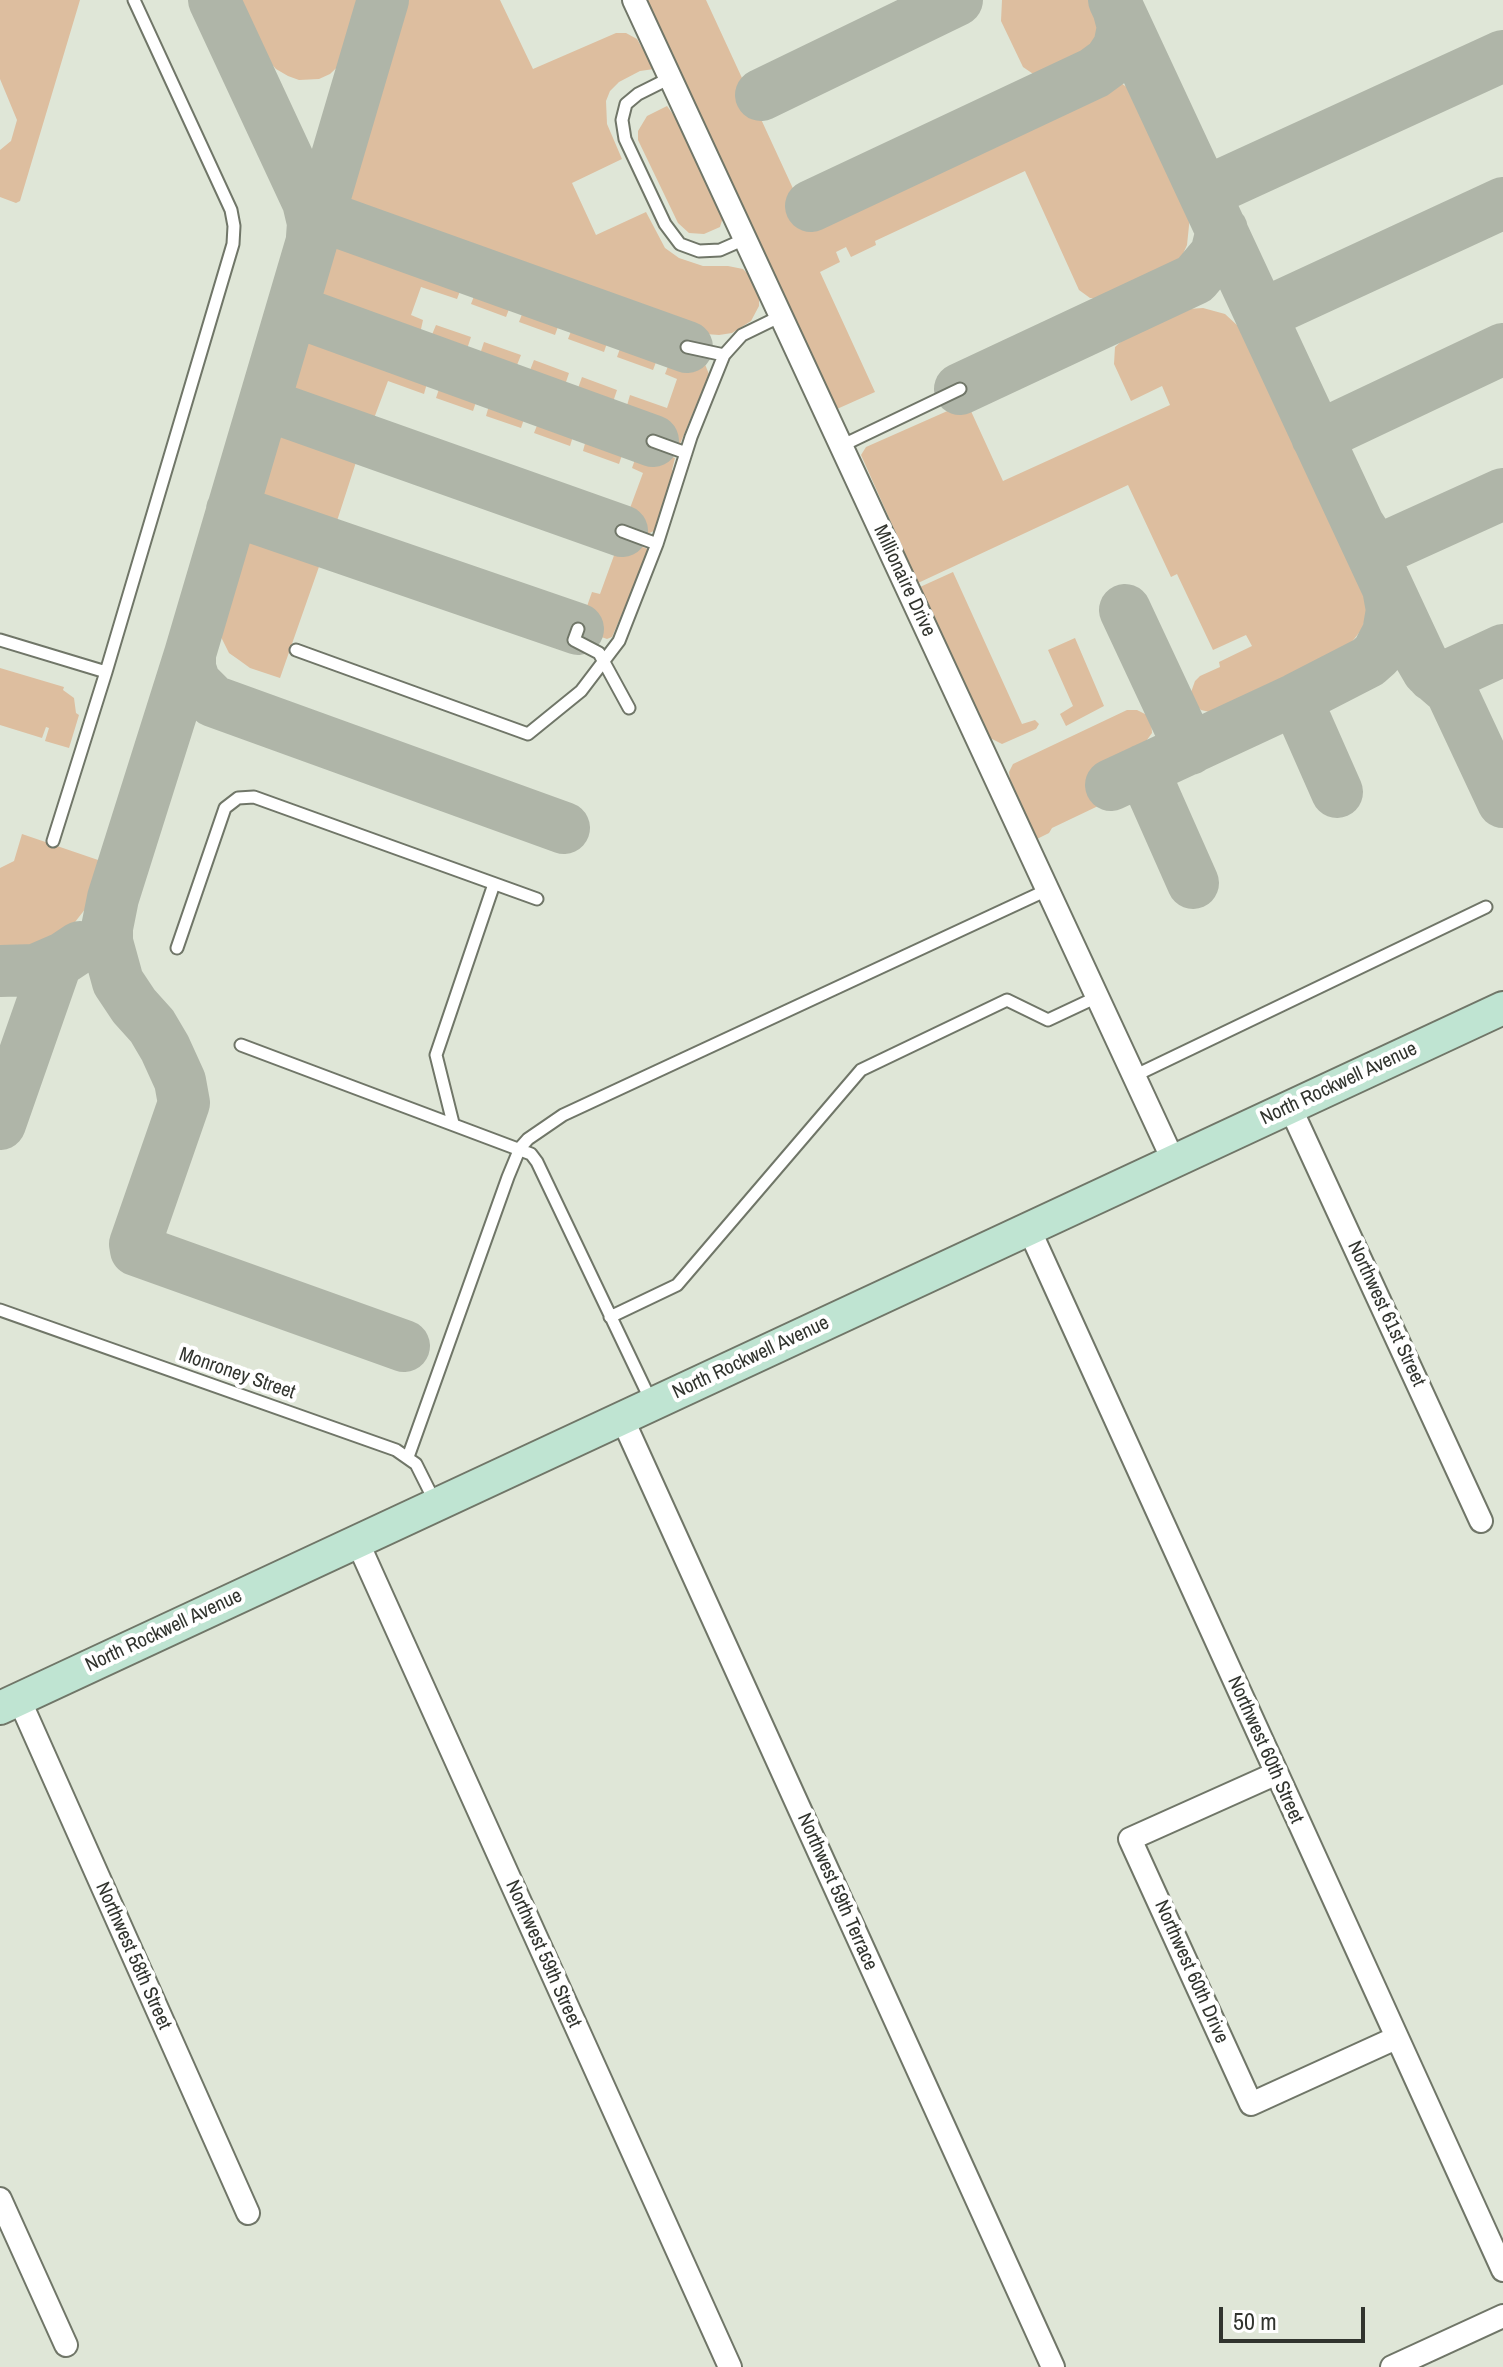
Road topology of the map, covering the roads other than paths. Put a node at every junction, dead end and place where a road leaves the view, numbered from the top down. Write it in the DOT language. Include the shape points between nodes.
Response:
graph roads {
  1 [pos="134,0"];
  2 [pos="634,0"];
  3 [pos="670,78"];
  4 [pos="745,239"];
  5 [pos="781,316"];
  6 [pos="687,347"];
  7 [pos="724,355"];
  8 [pos="960,389"];
  9 [pos="653,441"];
  10 [pos="841,446"];
  11 [pos="686,453"];
  12 [pos="622,531"];
  13 [pos="657,544"];
  14 [pos="578,629"];
  15 [pos="0,640"];
  16 [pos="296,650"];
  17 [pos="603,661"];
  18 [pos="106,672"];
  19 [pos="629,708"];
  20 [pos="53,841"];
  21 [pos="494,884"];
  22 [pos="1047,890"];
  23 [pos="537,899"];
  24 [pos="1486,907"];
  25 [pos="177,948"];
  26 [pos="1097,997"];
  27 [pos="1503,1008"];
  28 [pos="241,1045"];
  29 [pos="1134,1076"];
  30 [pos="1290,1107"];
  31 [pos="453,1123"];
  32 [pos="520,1148"];
  33 [pos="1174,1162"];
  34 [pos="1029,1229"];
  35 [pos="0,1310"];
  36 [pos="610,1317"];
  37 [pos="652,1404"];
  38 [pos="622,1418"];
  39 [pos="408,1457"];
  40 [pos="436,1504"];
  41 [pos="1481,1521"];
  42 [pos="357,1541"];
  43 [pos="9,1704"];
  44 [pos="1275,1774"];
  45 [pos="1396,2038"];
  46 [pos="0,2199"];
  47 [pos="248,2213"];
  48 [pos="1503,2270"];
  49 [pos="1503,2316"];
  50 [pos="66,2345"];
  51 [pos="730,2367"];
  52 [pos="1053,2367"];
  53 [pos="1392,2367"];
  1 -- 18 [label="lane" via="234,226 233,244"];
  2 -- 3 [label="street, Millionaire Drive"];
  3 -- 4 [label="street, Millionaire Drive"];
  3 -- 4 [label="lane" via="626,104 625,139 665,224 680,244 699,251 720,250"];
  4 -- 5 [label="street, Millionaire Drive"];
  5 -- 7 [label="lane" via="742,335"];
  5 -- 10 [label="street, Millionaire Drive"];
  6 -- 7 [label="lane"];
  7 -- 11 [label="lane"];
  8 -- 10 [label="lane"];
  9 -- 11 [label="lane"];
  10 -- 22 [label="street, Millionaire Drive"];
  11 -- 13 [label="lane"];
  12 -- 13 [label="lane"];
  13 -- 17 [label="lane" via="619,641"];
  14 -- 17 [label="lane" via="574,640 599,653"];
  15 -- 18 [label="lane"];
  16 -- 17 [label="lane" via="528,734 581,691"];
  17 -- 19 [label="lane"];
  18 -- 20 [label="lane"];
  21 -- 23 [label="lane"];
  21 -- 25 [label="lane" via="254,797 238,798 225,808"];
  21 -- 31 [label="lane" via="436,1055"];
  22 -- 26 [label="street, Millionaire Drive"];
  22 -- 32 [label="lane" via="563,1115"];
  24 -- 29 [label="lane"];
  26 -- 29 [label="street, Millionaire Drive"];
  26 -- 36 [label="lane" via="1048,1020 1007,1000 861,1070 677,1285"];
  27 -- 30 [label="main road, North Rockwell Avenue"];
  28 -- 31 [label="lane"];
  29 -- 33 [label="street, Millionaire Drive"];
  30 -- 33 [label="main road, North Rockwell Avenue"];
  30 -- 41 [label="street, Northwest 61st Street"];
  31 -- 32 [label="lane"];
  32 -- 36 [label="lane" via="537,1162"];
  32 -- 39 [label="lane"];
  33 -- 34 [label="main road, North Rockwell Avenue"];
  34 -- 37 [label="main road, North Rockwell Avenue"];
  34 -- 44 [label="street, Northwest 60th Street"];
  35 -- 39 [label="lane, Monroney Street"];
  36 -- 37 [label="lane"];
  37 -- 38 [label="main road, North Rockwell Avenue"];
  38 -- 40 [label="main road, North Rockwell Avenue"];
  38 -- 52 [label="street, Northwest 59th Terrace"];
  39 -- 40 [label="lane"];
  40 -- 42 [label="main road, North Rockwell Avenue"];
  42 -- 43 [label="main road, North Rockwell Avenue"];
  42 -- 51 [label="street, Northwest 59th Street"];
  43 -- 47 [label="street, Northwest 58th Street"];
  44 -- 45 [label="street, Northwest 60th Street"];
  44 -- 45 [label="street, Northwest 60th Drive" via="1130,1839 1251,2104"];
  45 -- 48 [label="street, Northwest 60th Street"];
  46 -- 50 [label="street"];
  49 -- 53 [label="street"];
}
